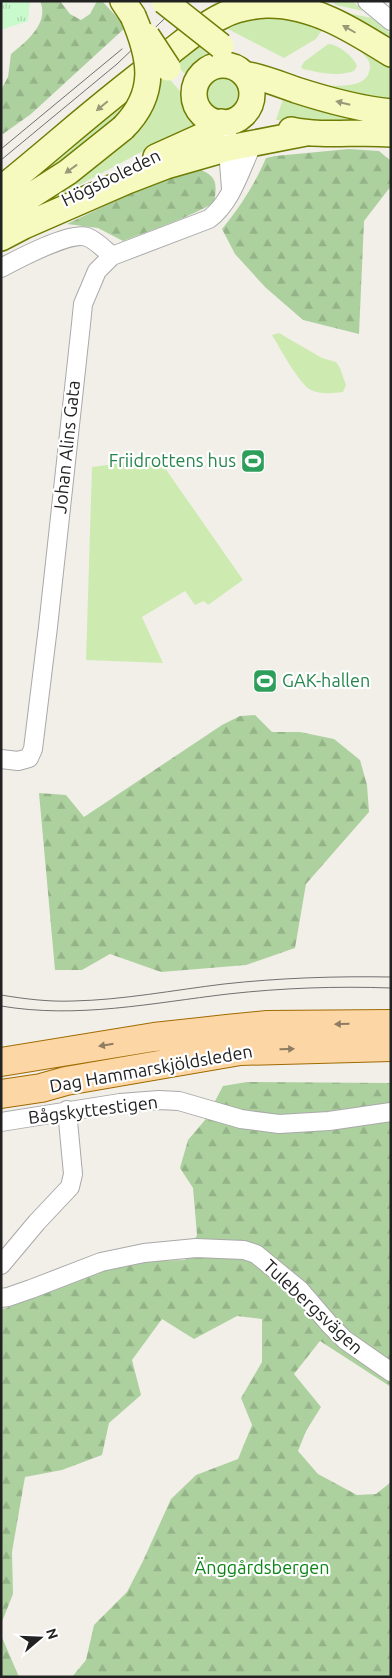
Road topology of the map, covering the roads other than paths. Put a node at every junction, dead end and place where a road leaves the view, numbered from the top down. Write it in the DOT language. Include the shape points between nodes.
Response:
graph roads {
  1 [pos="164,1"];
  2 [pos="367,1"];
  3 [pos="128,8"];
  4 [pos="391,20"];
  5 [pos="391,54"];
  6 [pos="239,70"];
  7 [pos="194,93"];
  8 [pos="391,112"];
  9 [pos="228,121"];
  10 [pos="306,133"];
  11 [pos="391,134"];
  12 [pos="253,143"];
  13 [pos="229,148"];
  14 [pos="1,189"];
  15 [pos="231,189"];
  16 [pos="1,215"];
  17 [pos="1,233"];
  18 [pos="1,238"];
  19 [pos="112,256"];
  20 [pos="1,268"];
  21 [pos="1,759"];
  22 [pos="391,1024"];
  23 [pos="391,1047"];
  24 [pos="1,1062"];
  25 [pos="1,1094"];
  26 [pos="67,1110"];
  27 [pos="391,1112"];
  28 [pos="1,1122"];
  29 [pos="1,1265"];
  30 [pos="1,1298"];
  31 [pos="391,1372"];
  1 -- 6 [label="main road, Högsboleden, bridge" via="221,46"];
  2 -- 4 [label="street"];
  3 -- 7 [label="main road, Högsboleden, bridge" via="168,68"];
  3 -- 16 [label="main road, Högsboleden, one-way, bridge" via="146,49 149,76 143,101 123,128 68,172"];
  5 -- 14 [label="main road, one-way" via="333,20 300,8 266,5 244,8 209,23 139,74"];
  6 -- 7 [label="main road" via="221,65 206,70 197,80"];
  8 -- 6 [label="main road, one-way" via="323,98"];
  6 -- 9 [label="main road, Högsboleden" via="251,86 251,101 244,113"];
  7 -- 9 [label="main road, Högsboleden" via="196,104 210,120"];
  9 -- 10 [label="main road"];
  9 -- 13 [label="street"];
  9 -- 17 [label="main road, Högsboleden"];
  10 -- 11 [label="main road"];
  10 -- 12 [label="main road, Högsboleden"];
  12 -- 13 [label="main road, Högsboleden"];
  12 -- 15 [label="street, Johan Alins Gata"];
  13 -- 15 [label="street"];
  13 -- 18 [label="main road, Högsboleden" via="127,181"];
  15 -- 19 [label="street, Johan Alins Gata" via="209,219"];
  19 -- 20 [label="street" via="98,243 78,235"];
  19 -- 21 [label="street, Johan Alins Gata" via="97,271 84,304 32,754 18,761"];
  22 -- 24 [label="main road, Dag Hammarskjöldsleden, one-way" via="267,1025 154,1037"];
  25 -- 23 [label="main road, Dag Hammarskjöldsleden, one-way" via="240,1051"];
  26 -- 27 [label="street, Bågskyttestigen" via="179,1100 241,1119 279,1124"];
  26 -- 28 [label="street, Bågskyttestigen"];
  26 -- 29 [label="street" via="73,1174 70,1187"];
  30 -- 31 [label="street, Tulebergsvägen" via="101,1262 144,1253 196,1248 244,1250 256,1254 300,1290 345,1340"];
}
